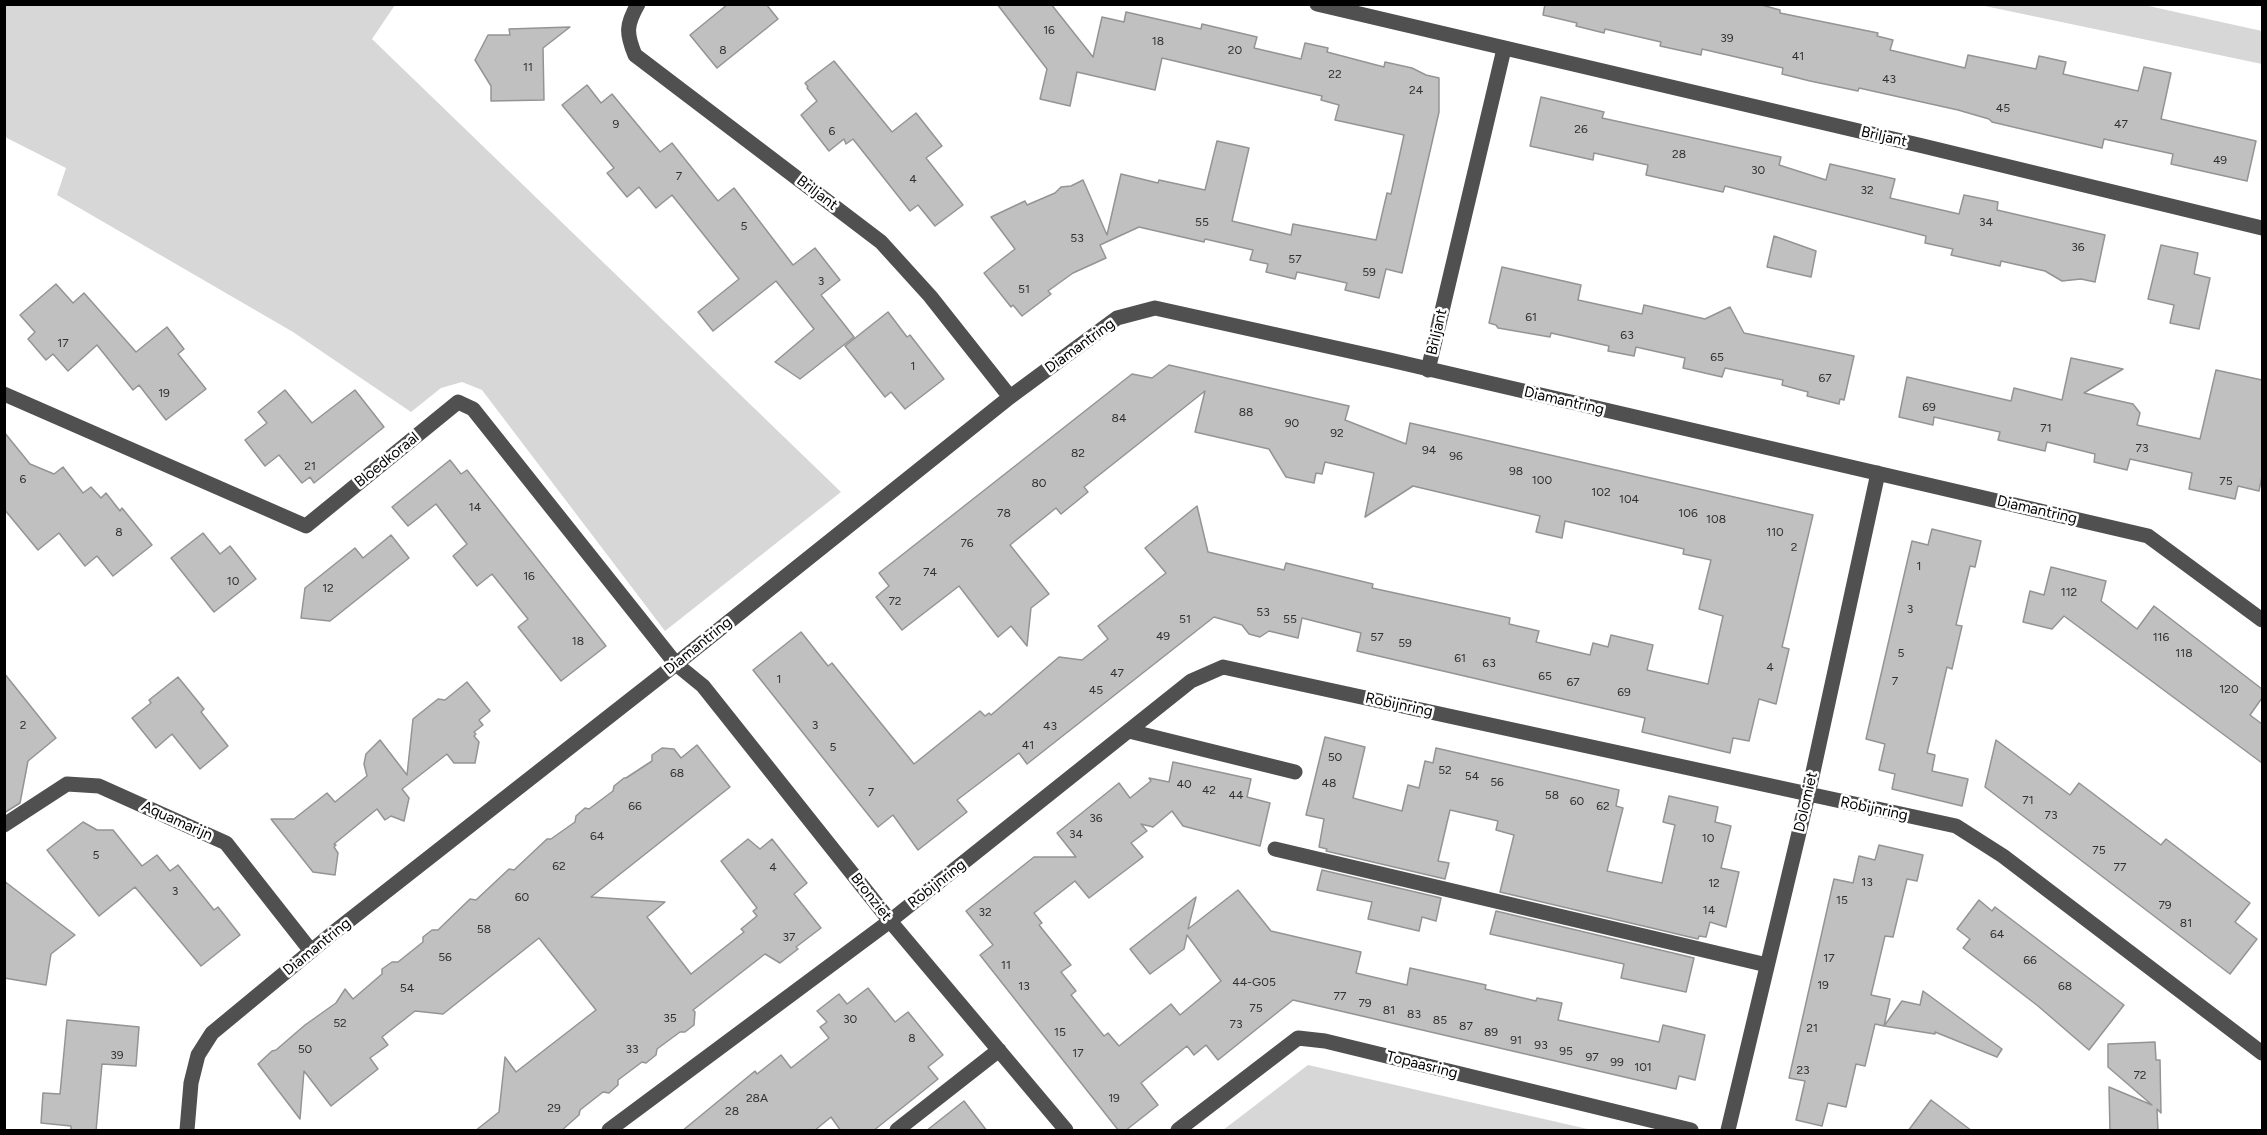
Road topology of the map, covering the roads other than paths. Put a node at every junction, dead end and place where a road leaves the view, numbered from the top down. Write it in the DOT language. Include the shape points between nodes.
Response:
graph roads {
  1 [pos="638,4"];
  2 [pos="1317,4"];
  3 [pos="1504,49"];
  4 [pos="2262,228"];
  5 [pos="1428,370"];
  6 [pos="4,394"];
  7 [pos="1011,397"];
  8 [pos="1878,473"];
  9 [pos="2262,620"];
  10 [pos="676,664"];
  11 [pos="1129,731"];
  12 [pos="1295,772"];
  13 [pos="1808,795"];
  14 [pos="4,825"];
  15 [pos="1275,849"];
  16 [pos="890,921"];
  17 [pos="311,951"];
  18 [pos="1767,965"];
  19 [pos="999,1050"];
  20 [pos="2262,1053"];
  21 [pos="187,1131"];
  22 [pos="609,1131"];
  23 [pos="897,1131"];
  24 [pos="1066,1131"];
  25 [pos="1178,1131"];
  26 [pos="1691,1131"];
  27 [pos="1728,1131"];
  1 -- 7 [label="street, Briljant" via="629,21 628,39 635,55 881,242"];
  2 -- 3 [label="street, Briljant"];
  3 -- 4 [label="street, Briljant"];
  3 -- 5 [label="street, Briljant"];
  5 -- 7 [label="street, Diamantring" via="1155,308 1117,318"];
  5 -- 8 [label="street, Diamantring"];
  6 -- 10 [label="street, Bloedkoraal" via="306,526 459,402 473,410"];
  7 -- 10 [label="street, Diamantring"];
  8 -- 9 [label="street, Diamantring" via="2148,536"];
  8 -- 13 [label="street, Dolomiet"];
  10 -- 16 [label="street, Bronziet" via="703,686"];
  10 -- 17 [label="street, Diamantring"];
  11 -- 12 [label="street"];
  11 -- 13 [label="street, Robijnring" via="1191,681 1223,667"];
  11 -- 16 [label="street, Robijnring"];
  13 -- 18 [label="street, Dolomiet"];
  13 -- 20 [label="street, Robijnring" via="1956,826 2003,856"];
  14 -- 17 [label="street, Aquamarijn" via="67,784 99,786 226,843"];
  15 -- 18 [label="street"];
  16 -- 19 [label="street, Bronziet"];
  16 -- 22 [label="street, Robijnring"];
  17 -- 21 [label="street, Diamantring" via="212,1034 198,1055"];
  18 -- 27 [label="street, Dolomiet"];
  19 -- 23 [label="street"];
  19 -- 24 [label="street, Bronziet"];
  25 -- 26 [label="street, Topaasring" via="1298,1038 1325,1041"];
}
